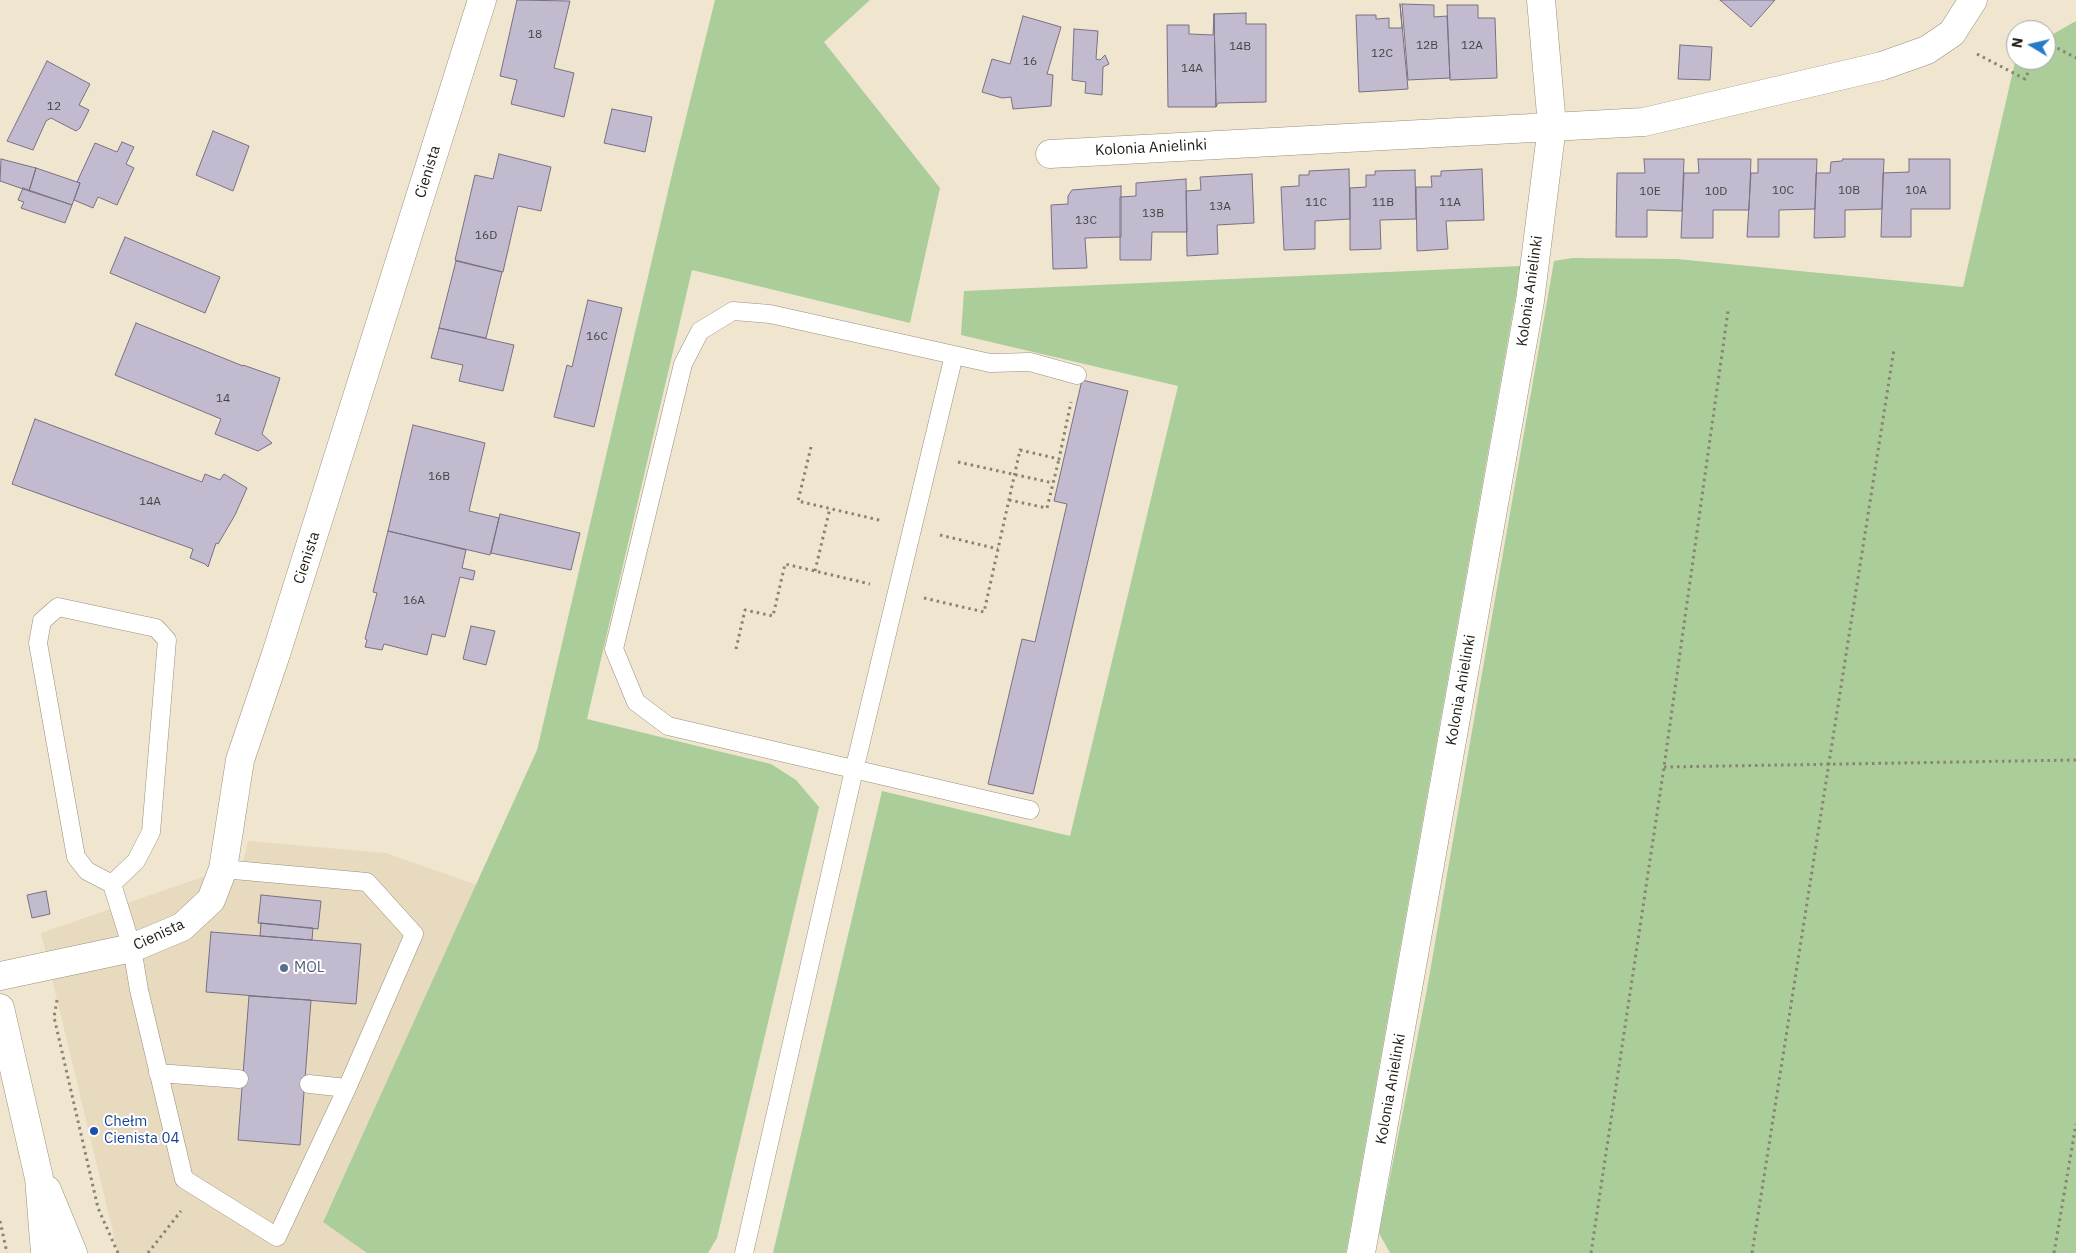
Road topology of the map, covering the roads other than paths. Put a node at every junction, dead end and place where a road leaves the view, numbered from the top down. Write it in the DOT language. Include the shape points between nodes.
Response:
graph roads {
  1 [pos="482,0"];
  2 [pos="1541,0"];
  3 [pos="1972,0"];
  4 [pos="1552,126"];
  5 [pos="1050,154"];
  6 [pos="954,355"];
  7 [pos="1076,375"];
  8 [pos="854,771"];
  9 [pos="1030,810"];
  10 [pos="223,869"];
  11 [pos="112,884"];
  12 [pos="132,948"];
  13 [pos="0,976"];
  14 [pos="0,1008"];
  15 [pos="158,1073"];
  16 [pos="239,1079"];
  17 [pos="309,1084"];
  18 [pos="346,1088"];
  19 [pos="39,1178"];
  20 [pos="45,1253"];
  21 [pos="73,1253"];
  22 [pos="744,1253"];
  23 [pos="1361,1253"];
  1 -- 10 [label="street, Cienista" via="240,760"];
  2 -- 4 [label="street"];
  3 -- 4 [label="street, Kolonia Anielinki" via="1952,33 1927,50 1882,66 1644,122"];
  4 -- 5 [label="street, Kolonia Anielinki"];
  4 -- 23 [label="street, Kolonia Anielinki" via="1530,301"];
  6 -- 7 [label="lane" via="990,363 1030,362"];
  6 -- 8 [label="lane"];
  6 -- 8 [label="lane" via="770,314 733,311 700,331 682,364 614,649 636,702 668,726"];
  8 -- 9 [label="lane"];
  8 -- 22 [label="lane"];
  10 -- 12 [label="street, Cienista" via="211,900 182,927"];
  10 -- 18 [label="lane" via="367,882 414,934"];
  11 -- 11 [label="lane" via="87,871 76,857 38,643 42,621 58,607 156,628 167,640 151,832 136,861"];
  11 -- 12 [label="lane"];
  12 -- 13 [label="street, Cienista"];
  12 -- 15 [label="lane"];
  14 -- 19 [label="street"];
  15 -- 16 [label="lane"];
  15 -- 18 [label="lane" via="184,1179 277,1237"];
  17 -- 18 [label="lane"];
  19 -- 20 [label="street"];
  19 -- 21 [label="street" via="51,1195"];
}
